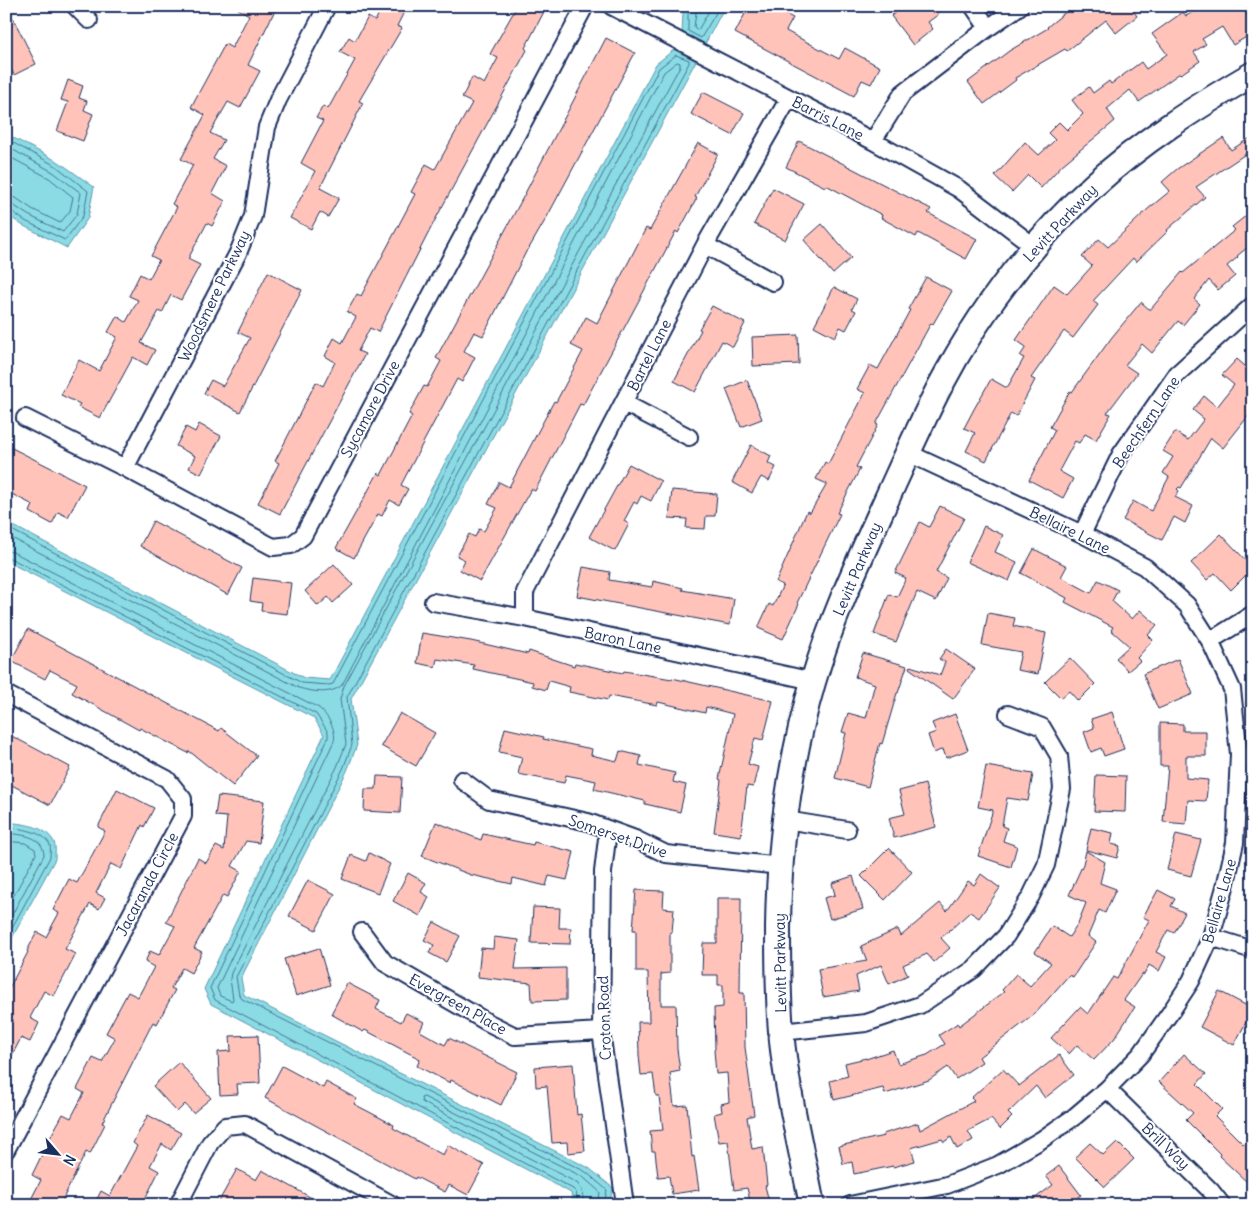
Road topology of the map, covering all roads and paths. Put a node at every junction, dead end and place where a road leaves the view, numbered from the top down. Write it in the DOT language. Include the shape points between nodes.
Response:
graph roads {
  1 [pos="75,6"];
  2 [pos="327,6"];
  3 [pos="585,6"];
  4 [pos="611,6"];
  5 [pos="973,6"];
  6 [pos="1020,6"];
  7 [pos="89,20"];
  8 [pos="988,28"];
  9 [pos="1253,74"];
  10 [pos="789,98"];
  11 [pos="873,142"];
  12 [pos="705,245"];
  13 [pos="1035,247"];
  14 [pos="773,282"];
  15 [pos="1253,305"];
  16 [pos="624,404"];
  17 [pos="26,418"];
  18 [pos="689,437"];
  19 [pos="908,453"];
  20 [pos="126,468"];
  21 [pos="1082,534"];
  22 [pos="433,602"];
  23 [pos="1253,614"];
  24 [pos="525,618"];
  25 [pos="1210,641"];
  26 [pos="813,681"];
  27 [pos="6,694"];
  28 [pos="1008,714"];
  29 [pos="1246,754"];
  30 [pos="462,780"];
  31 [pos="786,820"];
  32 [pos="608,830"];
  33 [pos="847,830"];
  34 [pos="781,866"];
  35 [pos="362,932"];
  36 [pos="1211,937"];
  37 [pos="1253,950"];
  38 [pos="601,1031"];
  39 [pos="781,1032"];
  40 [pos="1107,1089"];
  41 [pos="6,1150"];
  42 [pos="178,1205"];
  43 [pos="393,1205"];
  44 [pos="624,1205"];
  45 [pos="812,1205"];
  46 [pos="850,1205"];
  47 [pos="1222,1205"];
  1 -- 7 [label="street"];
  2 -- 20 [label="street, Woodsmere Parkway" via="267,127 253,216 238,253"];
  3 -- 20 [label="street, Sycamore Drive" via="303,536 291,546 274,547"];
  4 -- 10 [label="street, Barris Lane"];
  5 -- 8 [label="street"];
  6 -- 8 [label="street"];
  8 -- 11 [label="street" via="903,94"];
  9 -- 13 [label="street, Levitt Parkway" via="1169,125 1129,156 1092,187"];
  10 -- 11 [label="street, Barris Lane"];
  10 -- 12 [label="street, Bartel Lane"];
  11 -- 13 [label="street, Barris Lane" via="959,189"];
  12 -- 14 [label="street"];
  12 -- 16 [label="street, Bartel Lane"];
  13 -- 19 [label="street, Levitt Parkway" via="997,295 960,351"];
  15 -- 21 [label="street, Beechfern Lane" via="1177,374 1121,454"];
  16 -- 18 [label="street"];
  16 -- 24 [label="street, Bartel Lane" via="525,592"];
  17 -- 20 [label="street, Sycamore Drive"];
  19 -- 21 [label="street, Bellaire Lane"];
  19 -- 26 [label="street, Levitt Parkway" via="843,600"];
  21 -- 25 [label="street, Bellaire Lane" via="1145,567 1186,605"];
  22 -- 24 [label="street, Baron Lane"];
  23 -- 25 [label="street"];
  24 -- 26 [label="street, Baron Lane"];
  25 -- 29 [label="street, Bellaire Lane" via="1232,689"];
  26 -- 31 [label="street, Levitt Parkway" via="798,744"];
  27 -- 41 [label="street, Jacaranda Circle" via="167,779 183,799 183,816"];
  28 -- 39 [label="street" via="1042,727 1058,756 1062,789 1046,865 1032,896 1006,936 974,969 920,1005 866,1022"];
  29 -- 36 [label="street, Bellaire Lane" via="1234,843"];
  30 -- 32 [label="street, Somerset Drive" via="489,800 588,822"];
  31 -- 33 [label="street"];
  31 -- 34 [label="street, Levitt Parkway"];
  32 -- 34 [label="street, Somerset Drive" via="666,854"];
  32 -- 38 [label="street, Croton Road" via="603,872"];
  34 -- 39 [label="street, Levitt Parkway" via="778,928"];
  35 -- 38 [label="street, Evergreen Place" via="385,963 515,1036"];
  36 -- 37 [label="street"];
  36 -- 40 [label="street, Bellaire Lane" via="1191,981 1170,1013 1141,1054"];
  38 -- 44 [label="street, Croton Road"];
  39 -- 45 [label="street, Levitt Parkway"];
  40 -- 46 [label="street, Bellaire Lane" via="1041,1140 998,1166 947,1185"];
  40 -- 47 [label="street, Brill Way" via="1212,1191"];
  42 -- 43 [label="street" via="210,1143 225,1126 245,1124"];
}
